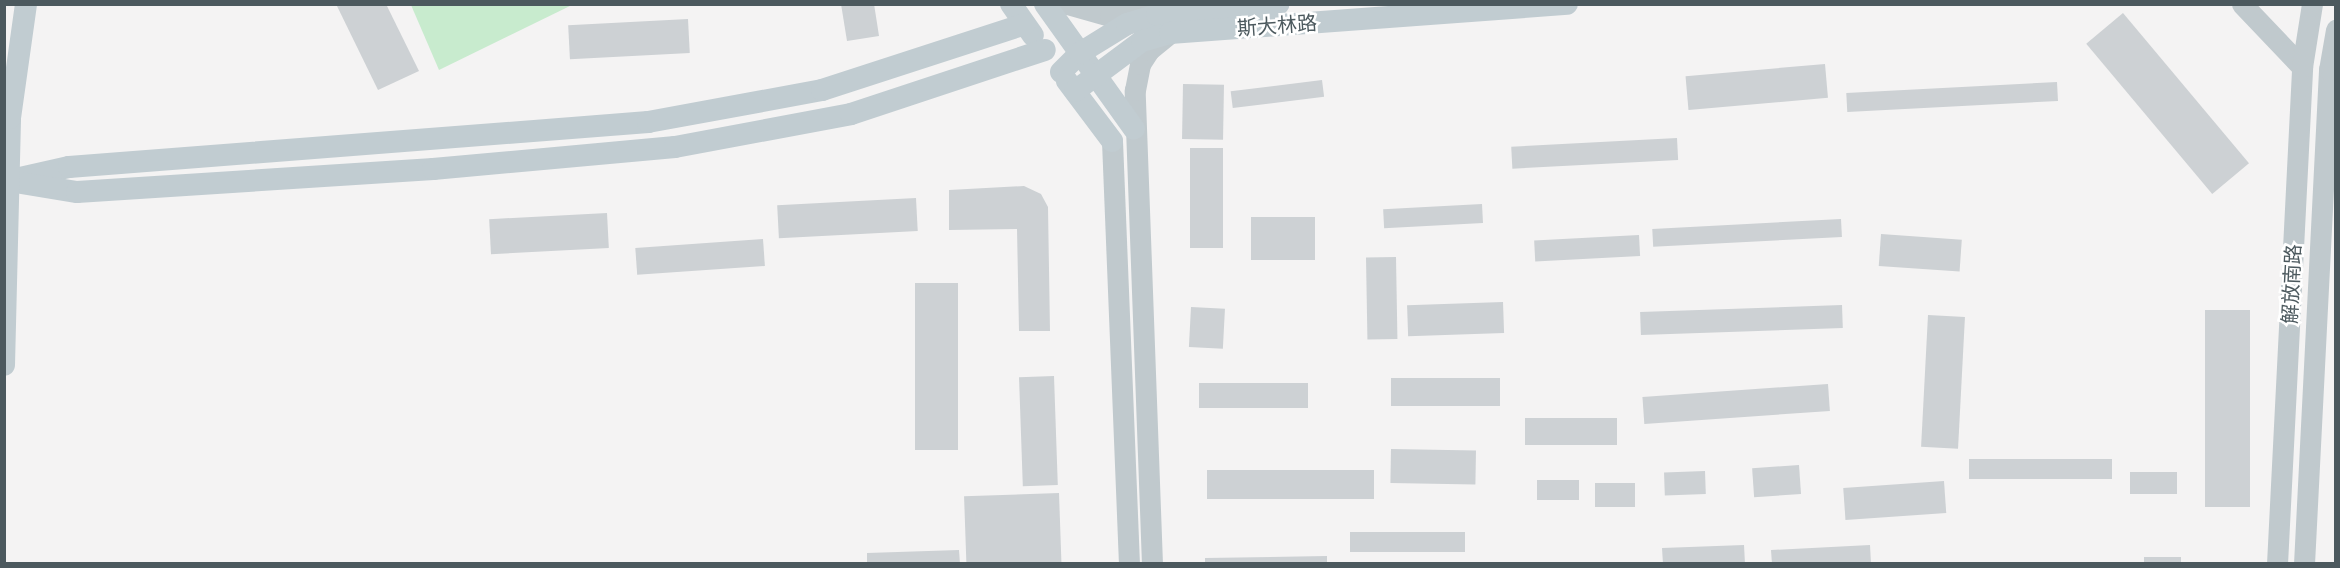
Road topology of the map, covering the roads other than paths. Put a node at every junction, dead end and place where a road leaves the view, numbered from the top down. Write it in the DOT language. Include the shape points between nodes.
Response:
graph roads {
  1 [pos="27,4"];
  2 [pos="1011,4"];
  3 [pos="1045,4"];
  4 [pos="1067,4"];
  5 [pos="1279,4"];
  6 [pos="1567,4"];
  7 [pos="2242,4"];
  8 [pos="2312,4"];
  9 [pos="1157,15"];
  10 [pos="1025,24"];
  11 [pos="2336,30"];
  12 [pos="1170,33"];
  13 [pos="1045,50"];
  14 [pos="1080,53"];
  15 [pos="2333,56"];
  16 [pos="2302,67"];
  17 [pos="1061,72"];
  18 [pos="1094,73"];
  19 [pos="1075,91"];
  20 [pos="1134,129"];
  21 [pos="1112,141"];
  22 [pos="9,181"];
  23 [pos="4,365"];
  24 [pos="1129,564"];
  25 [pos="1152,564"];
  26 [pos="2277,564"];
  27 [pos="2304,564"];
  1 -- 22 [label="main road" via="10,118"];
  2 -- 10 [label="main road"];
  3 -- 14 [label="main road"];
  4 -- 9 [label="street" via="1110,16"];
  5 -- 9 [label="main road, 斯大林路"];
  6 -- 12 [label="main road, 斯大林路"];
  7 -- 16 [label="street"];
  8 -- 16 [label="street, 解放南路"];
  9 -- 14 [label="main road, 斯大林路" via="1127,24"];
  10 -- 13 [label="main road"];
  10 -- 22 [label="main road" via="822,90 648,122 69,167"];
  11 -- 15 [label="street, 解放南路"];
  12 -- 18 [label="main road, 斯大林路" via="1142,42"];
  12 -- 20 [label="street" via="1149,50 1140,64"];
  13 -- 17 [label="main road"];
  13 -- 22 [label="main road" via="851,114 675,147 433,169 77,192"];
  14 -- 17 [label="main road, 斯大林路"];
  14 -- 18 [label="main road"];
  15 -- 27 [label="street, 解放南路"];
  16 -- 26 [label="street, 解放南路"];
  17 -- 19 [label="main road"];
  18 -- 19 [label="main road, 斯大林路"];
  18 -- 20 [label="main road"];
  19 -- 21 [label="main road"];
  20 -- 25 [label="street"];
  21 -- 24 [label="street"];
  22 -- 23 [label="main road"];
}
